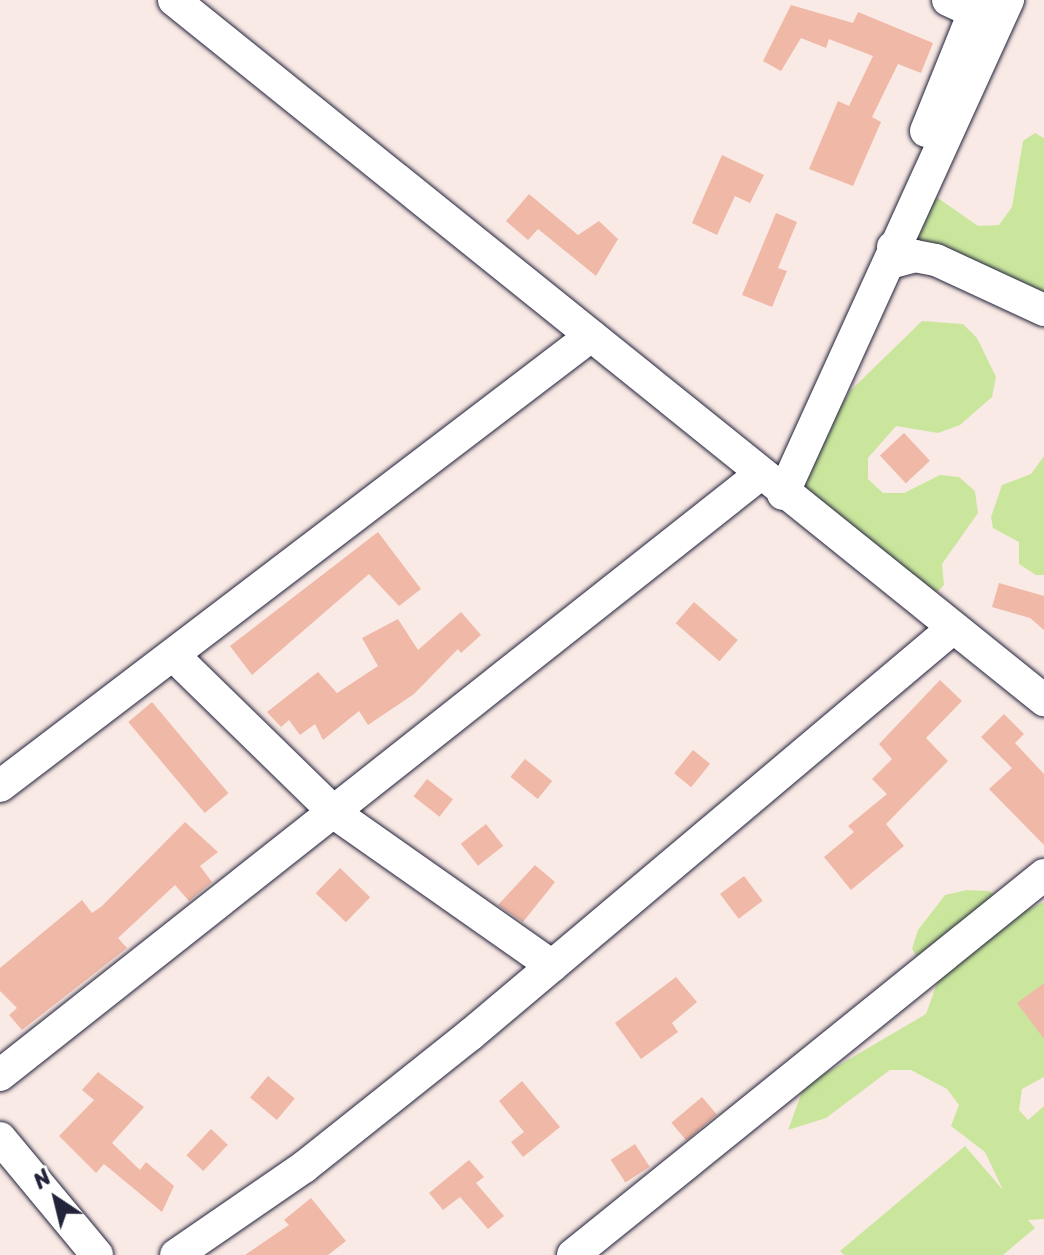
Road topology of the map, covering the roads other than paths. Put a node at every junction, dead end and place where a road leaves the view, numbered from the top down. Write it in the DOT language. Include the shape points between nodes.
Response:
graph roads {
  1 [pos="174,0"];
  2 [pos="1008,0"];
  3 [pos="967,4"];
  4 [pos="893,262"];
  5 [pos="1044,310"];
  6 [pos="591,336"];
  7 [pos="771,485"];
  8 [pos="953,628"];
  9 [pos="174,656"];
  10 [pos="1044,700"];
  11 [pos="0,786"];
  12 [pos="336,814"];
  13 [pos="1044,875"];
  14 [pos="552,966"];
  15 [pos="0,1075"];
  16 [pos="0,1138"];
  17 [pos="97,1255"];
  18 [pos="176,1255"];
  19 [pos="573,1255"];
  1 -- 6 [label="street"];
  2 -- 4 [label="street"];
  3 -- 4 [label="street" via="901,194"];
  4 -- 5 [label="street" via="915,256 936,260"];
  4 -- 7 [label="street"];
  6 -- 7 [label="street"];
  6 -- 9 [label="street"];
  7 -- 8 [label="street"];
  7 -- 12 [label="street"];
  8 -- 10 [label="street"];
  8 -- 14 [label="street"];
  9 -- 11 [label="street"];
  9 -- 12 [label="street"];
  12 -- 14 [label="street"];
  12 -- 15 [label="street"];
  13 -- 19 [label="street"];
  14 -- 18 [label="street" via="304,1167"];
  16 -- 17 [label="street"];
}
